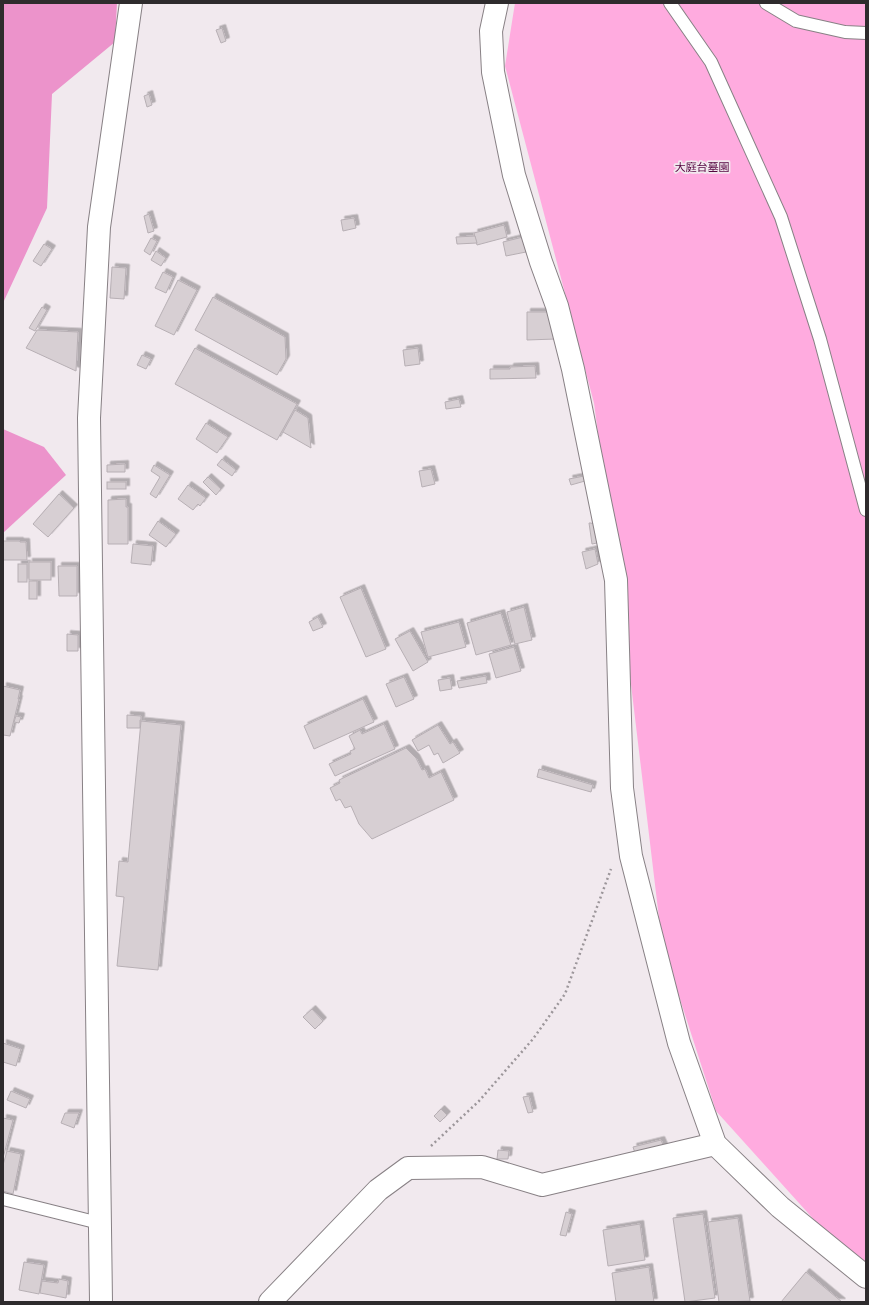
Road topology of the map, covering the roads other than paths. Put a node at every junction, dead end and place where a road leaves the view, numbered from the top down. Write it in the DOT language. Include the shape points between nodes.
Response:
graph roads {
  1 [pos="131,3"];
  2 [pos="497,3"];
  3 [pos="670,3"];
  4 [pos="766,3"];
  5 [pos="866,33"];
  6 [pos="866,510"];
  7 [pos="715,1144"];
  8 [pos="3,1199"];
  9 [pos="99,1223"];
  10 [pos="866,1277"];
  11 [pos="101,1302"];
  12 [pos="270,1302"];
  1 -- 9 [label="street" via="98,227 89,418"];
  2 -- 7 [label="street" via="491,31 493,72 514,175 557,306 573,368 616,580 622,788 631,856 679,1043"];
  3 -- 6 [label="lane" via="711,62 780,217 820,339"];
  4 -- 5 [label="lane" via="796,21 845,32"];
  7 -- 10 [label="street" via="780,1207"];
  7 -- 12 [label="street" via="542,1185 482,1167 408,1168 378,1190"];
  8 -- 9 [label="lane"];
  9 -- 11 [label="street"];
}
